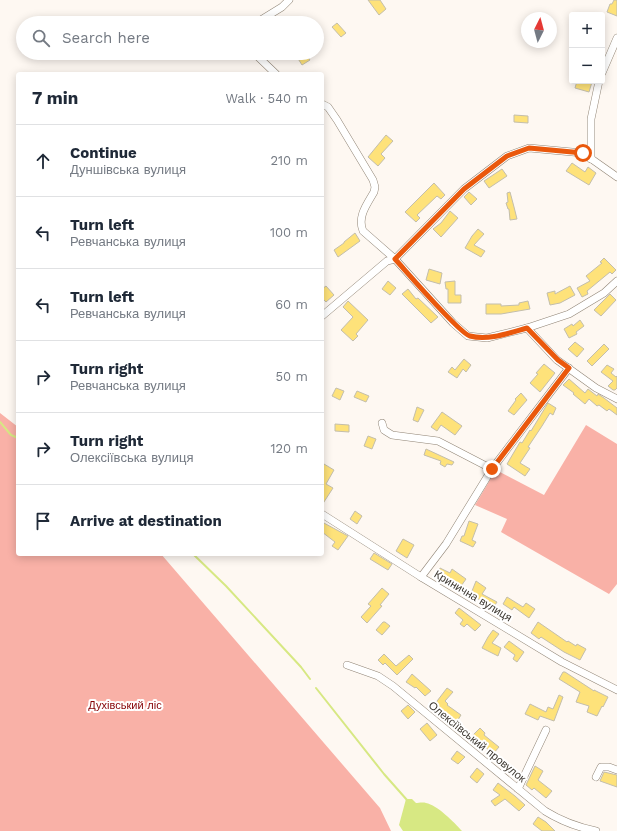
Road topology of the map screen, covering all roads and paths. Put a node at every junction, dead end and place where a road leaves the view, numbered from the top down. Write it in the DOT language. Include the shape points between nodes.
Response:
graph roads {
  1 [pos="289,0"];
  2 [pos="267,16"];
  3 [pos="617,38"];
  4 [pos="261,60"];
  5 [pos="605,66"];
  6 [pos="274,72"];
  7 [pos="598,84"];
  8 [pos="324,105"];
  9 [pos="591,159"];
  10 [pos="617,177"];
  11 [pos="395,259"];
  12 [pos="617,281"];
  13 [pos="324,314"];
  14 [pos="527,328"];
  15 [pos="569,368"];
  16 [pos="617,399"];
  17 [pos="382,423"];
  18 [pos="492,469"];
  19 [pos="324,515"];
  20 [pos="421,577"];
  21 [pos="347,665"];
  22 [pos="617,690"];
  23 [pos="546,730"];
  24 [pos="617,770"];
  25 [pos="596,777"];
  26 [pos="518,789"];
  27 [pos="596,831"];
  1 -- 2 [label="street"];
  3 -- 5 [label="street"];
  4 -- 6 [label="street"];
  7 -- 9 [label="street" via="592,119"];
  8 -- 11 [label="street" via="338,120 373,180 374,192 361,219 363,231"];
  9 -- 10 [label="street"];
  9 -- 11 [label="street" via="583,153 529,148 507,156 464,189"];
  11 -- 13 [label="street" via="388,261"];
  11 -- 14 [label="street" via="468,336 487,338"];
  12 -- 14 [label="street" via="604,293 569,314"];
  14 -- 15 [label="street"];
  15 -- 16 [label="street" via="596,388"];
  15 -- 18 [label="street"];
  17 -- 18 [label="street" via="384,430 392,435 438,441"];
  18 -- 20 [label="street" via="446,544"];
  19 -- 20 [label="street, Кринична вулиця"];
  20 -- 22 [label="street, Кринична вулиця" via="562,662"];
  21 -- 26 [label="street, Олексіївський провулок" via="378,676"];
  23 -- 26 [label="street"];
  24 -- 25 [label="street" via="601,767"];
  26 -- 27 [label="street, Олексіївський провулок" via="558,820"];
}
